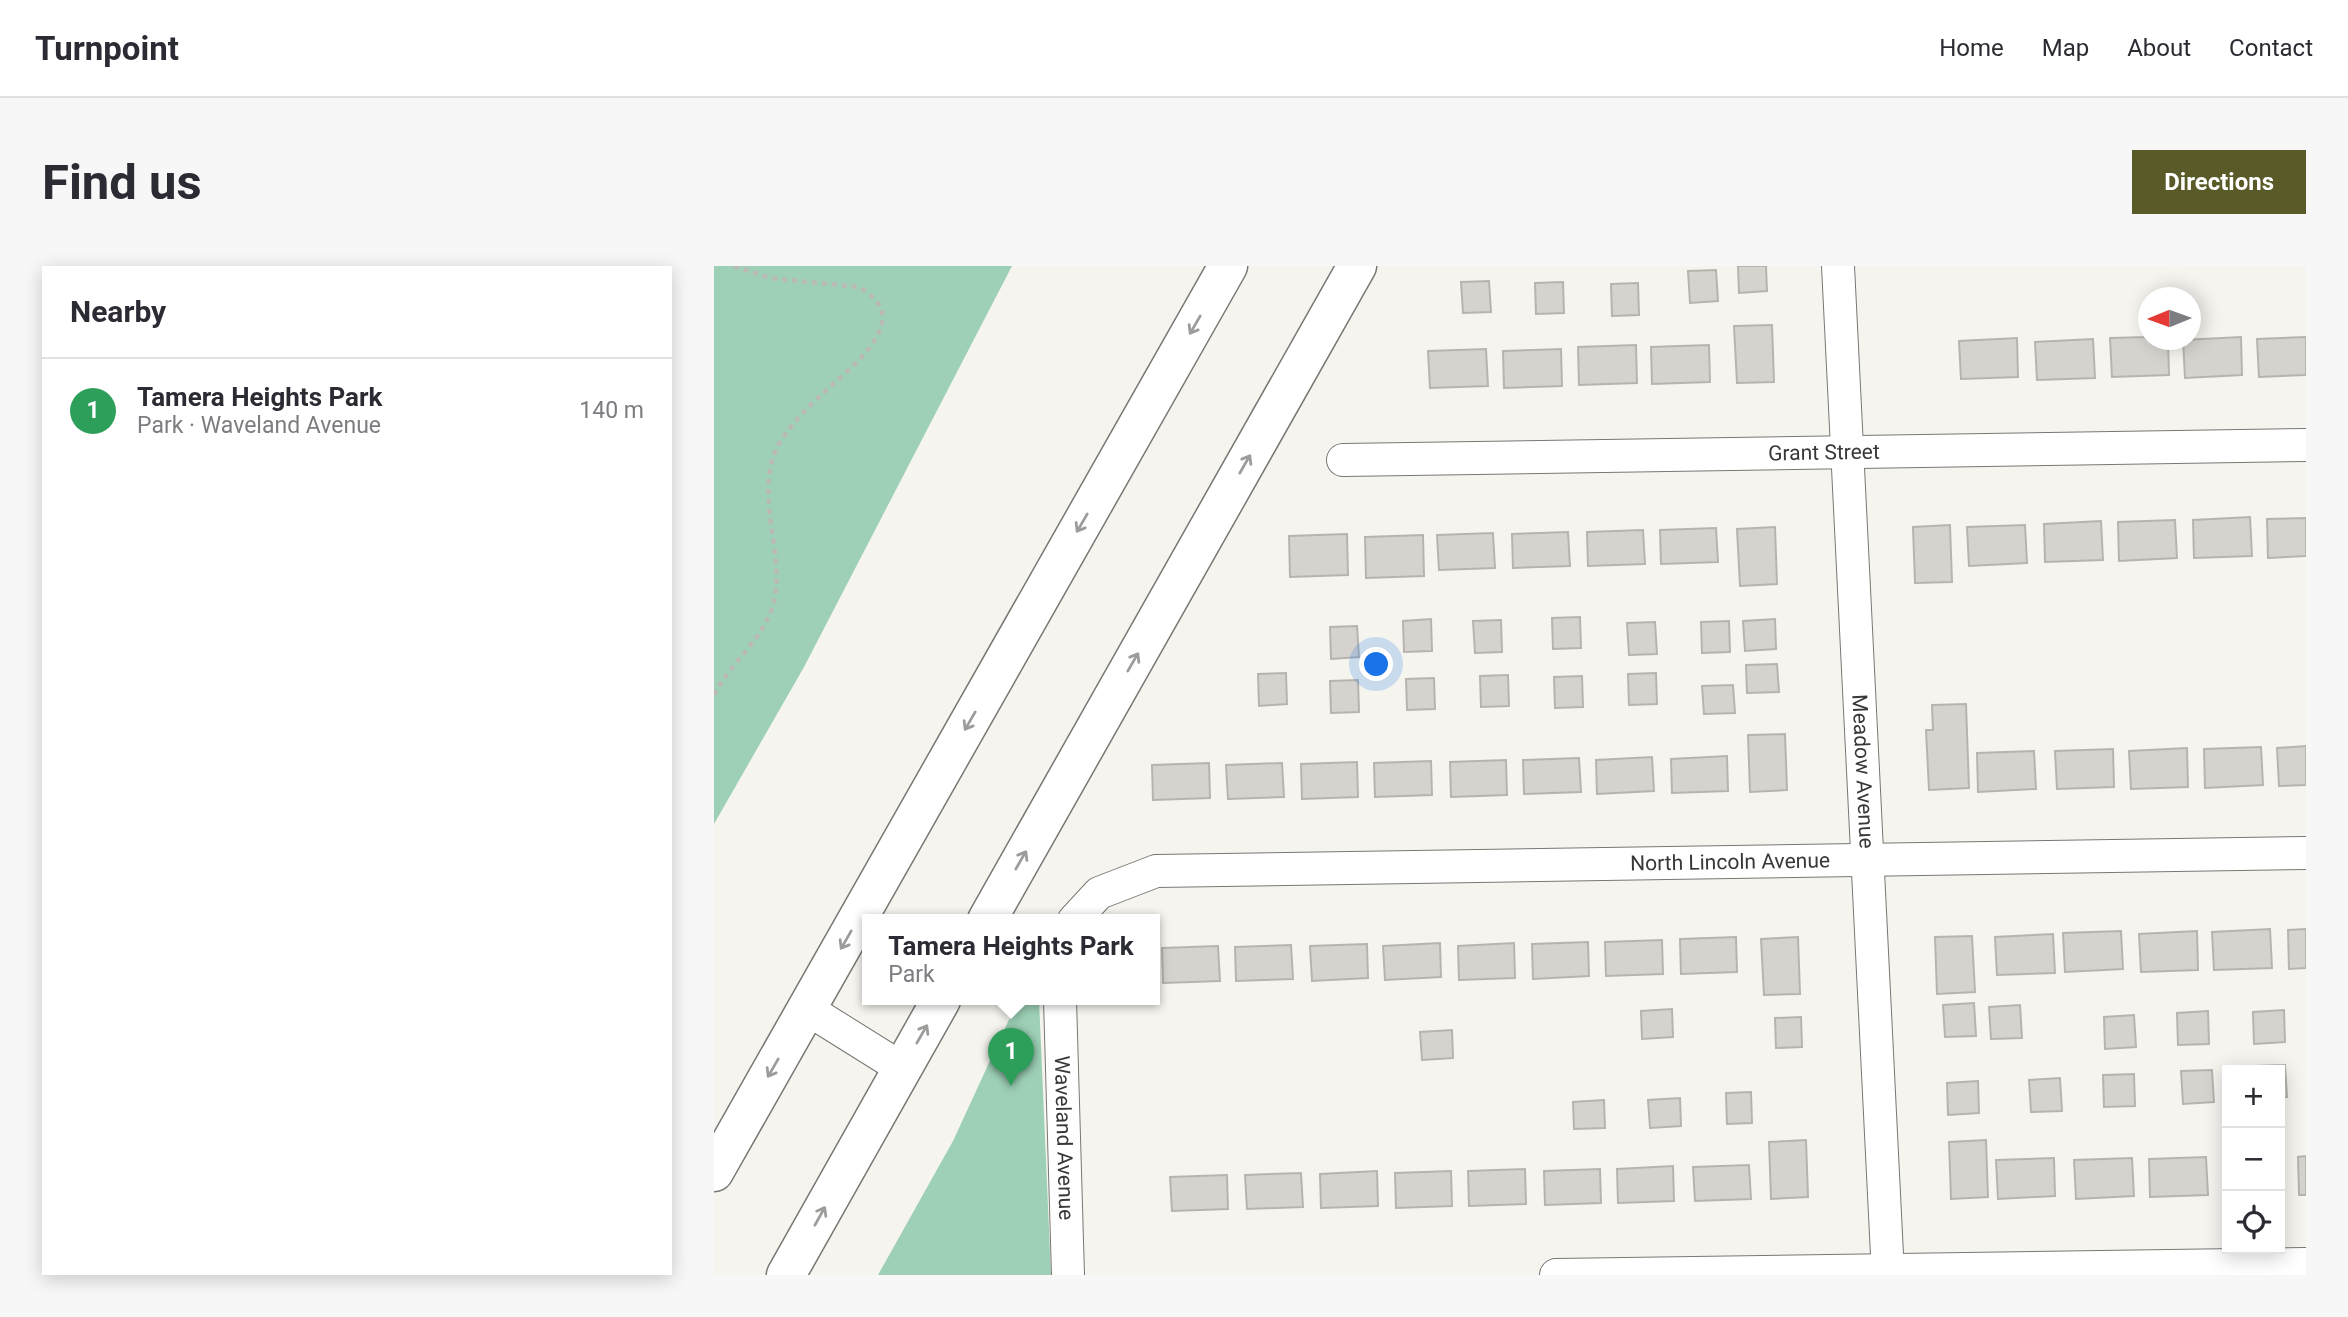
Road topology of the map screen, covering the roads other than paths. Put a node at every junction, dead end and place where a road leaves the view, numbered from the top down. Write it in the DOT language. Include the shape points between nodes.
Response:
graph roads {
  1 [pos="1228,266"];
  2 [pos="1357,266"];
  3 [pos="1838,266"];
  4 [pos="2306,445"];
  5 [pos="1847,450"];
  6 [pos="1343,460"];
  7 [pos="2306,853"];
  8 [pos="1867,860"];
  9 [pos="990,914"];
  10 [pos="1080,914"];
  11 [pos="938,1005"];
  12 [pos="1059,1005"];
  13 [pos="807,1009"];
  14 [pos="903,1069"];
  15 [pos="714,1172"];
  16 [pos="2306,1264"];
  17 [pos="1888,1272"];
  18 [pos="786,1275"];
  19 [pos="1068,1275"];
  20 [pos="1556,1275"];
  1 -- 13 [label="highway, one-way"];
  9 -- 2 [label="highway, one-way"];
  3 -- 5 [label="street, Meadow Avenue"];
  4 -- 5 [label="street, Grant Street"];
  5 -- 6 [label="street, Grant Street"];
  5 -- 8 [label="street, Meadow Avenue"];
  7 -- 8 [label="street, North Lincoln Avenue"];
  8 -- 10 [label="street, North Lincoln Avenue" via="1156,871 1099,893"];
  8 -- 17 [label="street, Meadow Avenue"];
  14 -- 11 [label="highway, one-way"];
  12 -- 19 [label="street, Waveland Avenue"];
  13 -- 14 [label="street"];
  13 -- 15 [label="highway, one-way"];
  18 -- 14 [label="highway, one-way"];
  16 -- 17 [label="street"];
  17 -- 20 [label="street"];
}
